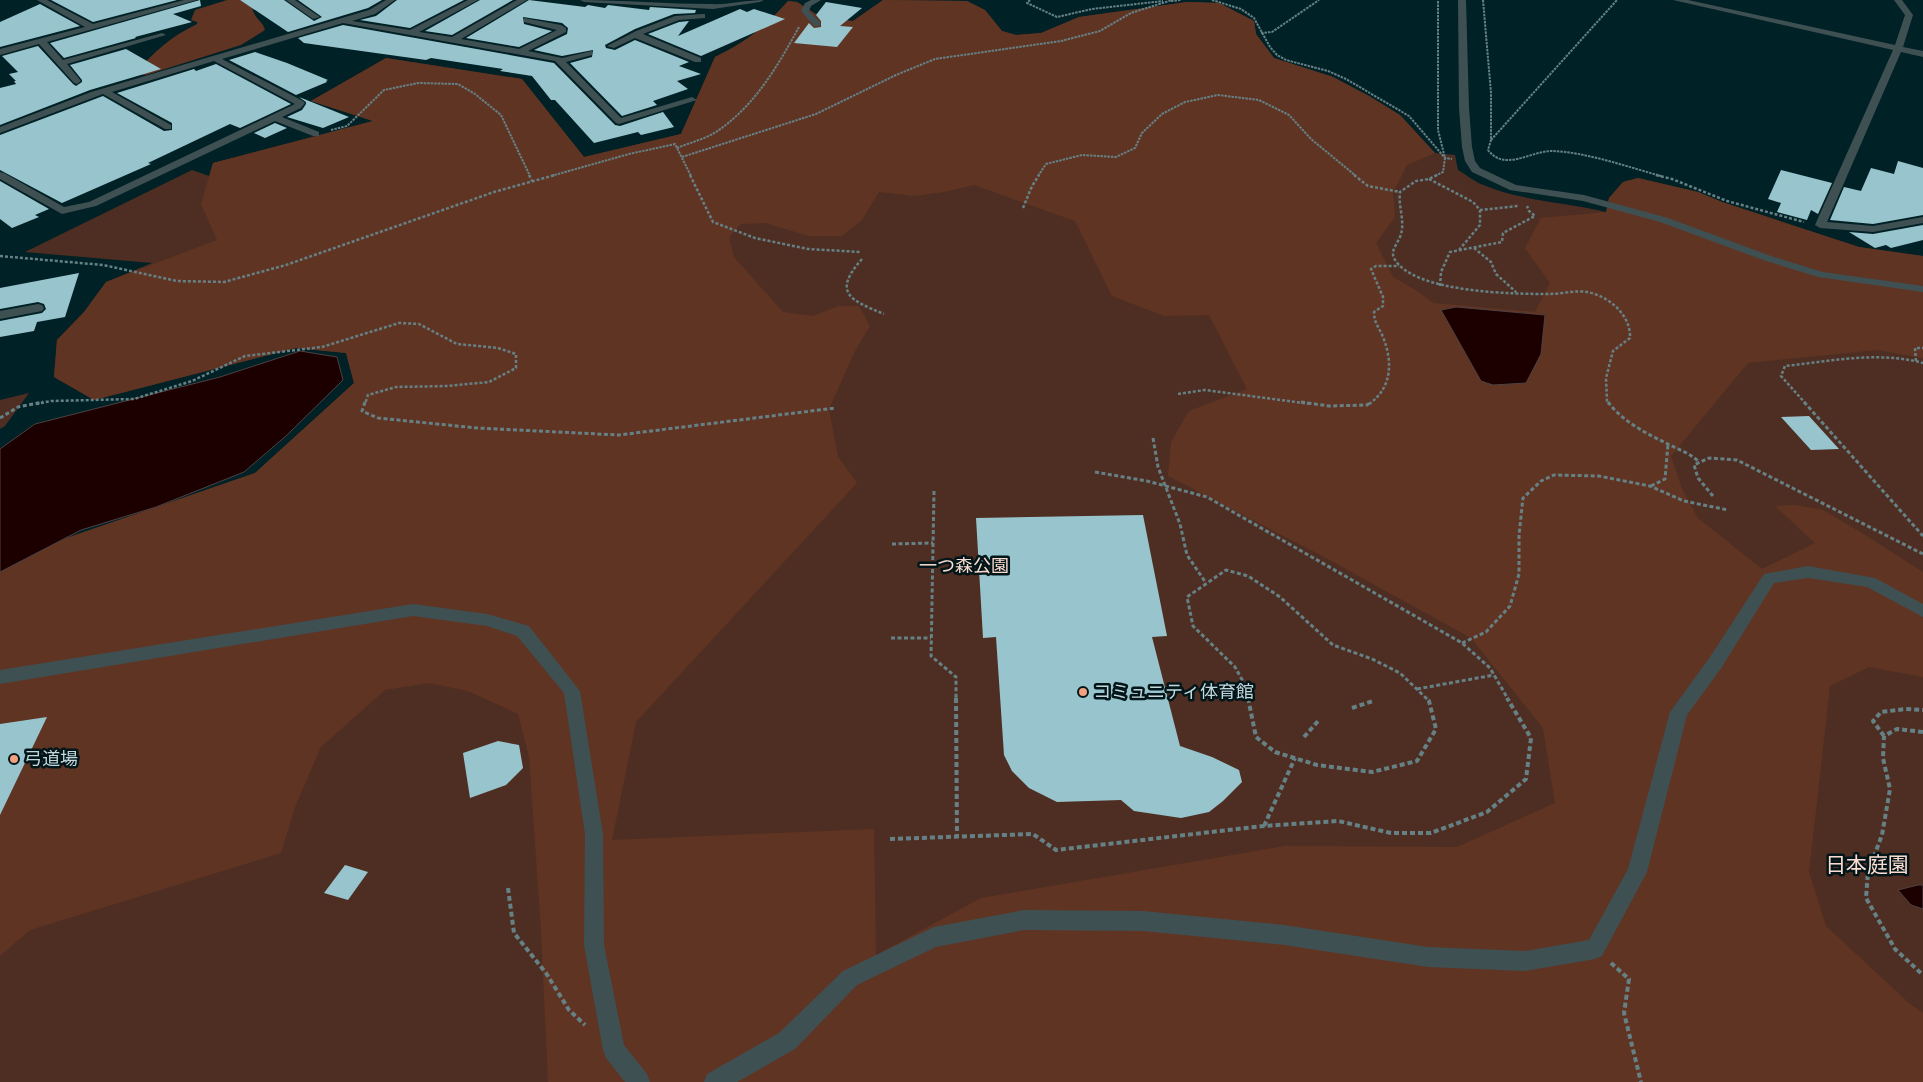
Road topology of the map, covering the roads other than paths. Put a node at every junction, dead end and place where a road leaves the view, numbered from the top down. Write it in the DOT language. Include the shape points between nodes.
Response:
graph roads {
  1 [pos="41,0"];
  2 [pos="158,0"];
  3 [pos="192,0"];
  4 [pos="290,0"];
  5 [pos="391,0"];
  6 [pos="474,0"];
  7 [pos="523,0"];
  8 [pos="584,0"];
  9 [pos="760,0"];
  10 [pos="817,0"];
  11 [pos="1462,0"];
  12 [pos="1677,0"];
  13 [pos="1898,0"];
  14 [pos="714,4"];
  15 [pos="732,5"];
  16 [pos="171,6"];
  17 [pos="316,17"];
  18 [pos="527,20"];
  19 [pos="344,21"];
  20 [pos="816,24"];
  21 [pos="92,27"];
  22 [pos="411,33"];
  23 [pos="639,33"];
  24 [pos="162,35"];
  25 [pos="453,40"];
  26 [pos="41,41"];
  27 [pos="611,46"];
  28 [pos="1898,48"];
  29 [pos="0,52"];
  30 [pos="520,52"];
  31 [pos="589,53"];
  32 [pos="1923,54"];
  33 [pos="216,59"];
  34 [pos="698,60"];
  35 [pos="560,61"];
  36 [pos="61,63"];
  37 [pos="77,81"];
  38 [pos="104,92"];
  39 [pos="692,100"];
  40 [pos="274,117"];
  41 [pos="168,127"];
  42 [pos="0,130"];
  43 [pos="316,134"];
  44 [pos="0,175"];
  45 [pos="1923,220"];
  46 [pos="1923,289"];
  47 [pos="38,308"];
  48 [pos="0,315"];
  49 [pos="1923,611"];
  50 [pos="0,678"];
  51 [pos="639,1082"];
  52 [pos="715,1082"];
  1 -- 21 [label="street"];
  2 -- 16 [label="street"];
  3 -- 16 [label="street"];
  4 -- 17 [label="street"];
  5 -- 19 [label="street" via="372,12"];
  6 -- 22 [label="street"];
  7 -- 25 [label="street"];
  8 -- 14 [label="street"];
  9 -- 15 [label="street"];
  10 -- 20 [label="street" via="805,11"];
  11 -- 46 [label="street" via="1464,108 1470,161 1476,170 1514,188 1584,198 1648,215 1822,275"];
  12 -- 28 [label="street"];
  13 -- 28 [label="street" via="1909,15"];
  14 -- 15 [label="street"];
  15 -- 23 [label="street" via="733,10 678,18"];
  16 -- 21 [label="street"];
  18 -- 30 [label="street" via="563,30"];
  19 -- 22 [label="street"];
  19 -- 33 [label="street"];
  21 -- 26 [label="street"];
  22 -- 25 [label="street"];
  23 -- 27 [label="street"];
  23 -- 34 [label="street" via="639,37"];
  24 -- 36 [label="street"];
  25 -- 30 [label="street"];
  26 -- 29 [label="street"];
  26 -- 36 [label="street"];
  28 -- 32 [label="street"];
  28 -- 45 [label="street" via="1820,225 1873,229"];
  30 -- 35 [label="street"];
  31 -- 35 [label="street"];
  33 -- 38 [label="street"];
  33 -- 40 [label="street" via="300,103"];
  35 -- 39 [label="street" via="619,121"];
  36 -- 37 [label="street"];
  38 -- 41 [label="street"];
  38 -- 42 [label="street"];
  40 -- 43 [label="street"];
  40 -- 44 [label="street" via="92,204 62,211"];
  47 -- 48 [label="street"];
  49 -- 52 [label="street" via="1870,582 1808,572 1769,578 1716,662 1679,712 1637,872 1594,949 1525,961 1437,957 1284,935 1143,921 1024,920 934,937 850,978 787,1041"];
  50 -- 51 [label="street" via="413,610 487,620 523,631 572,691 594,834 594,945 614,1050"];
}
